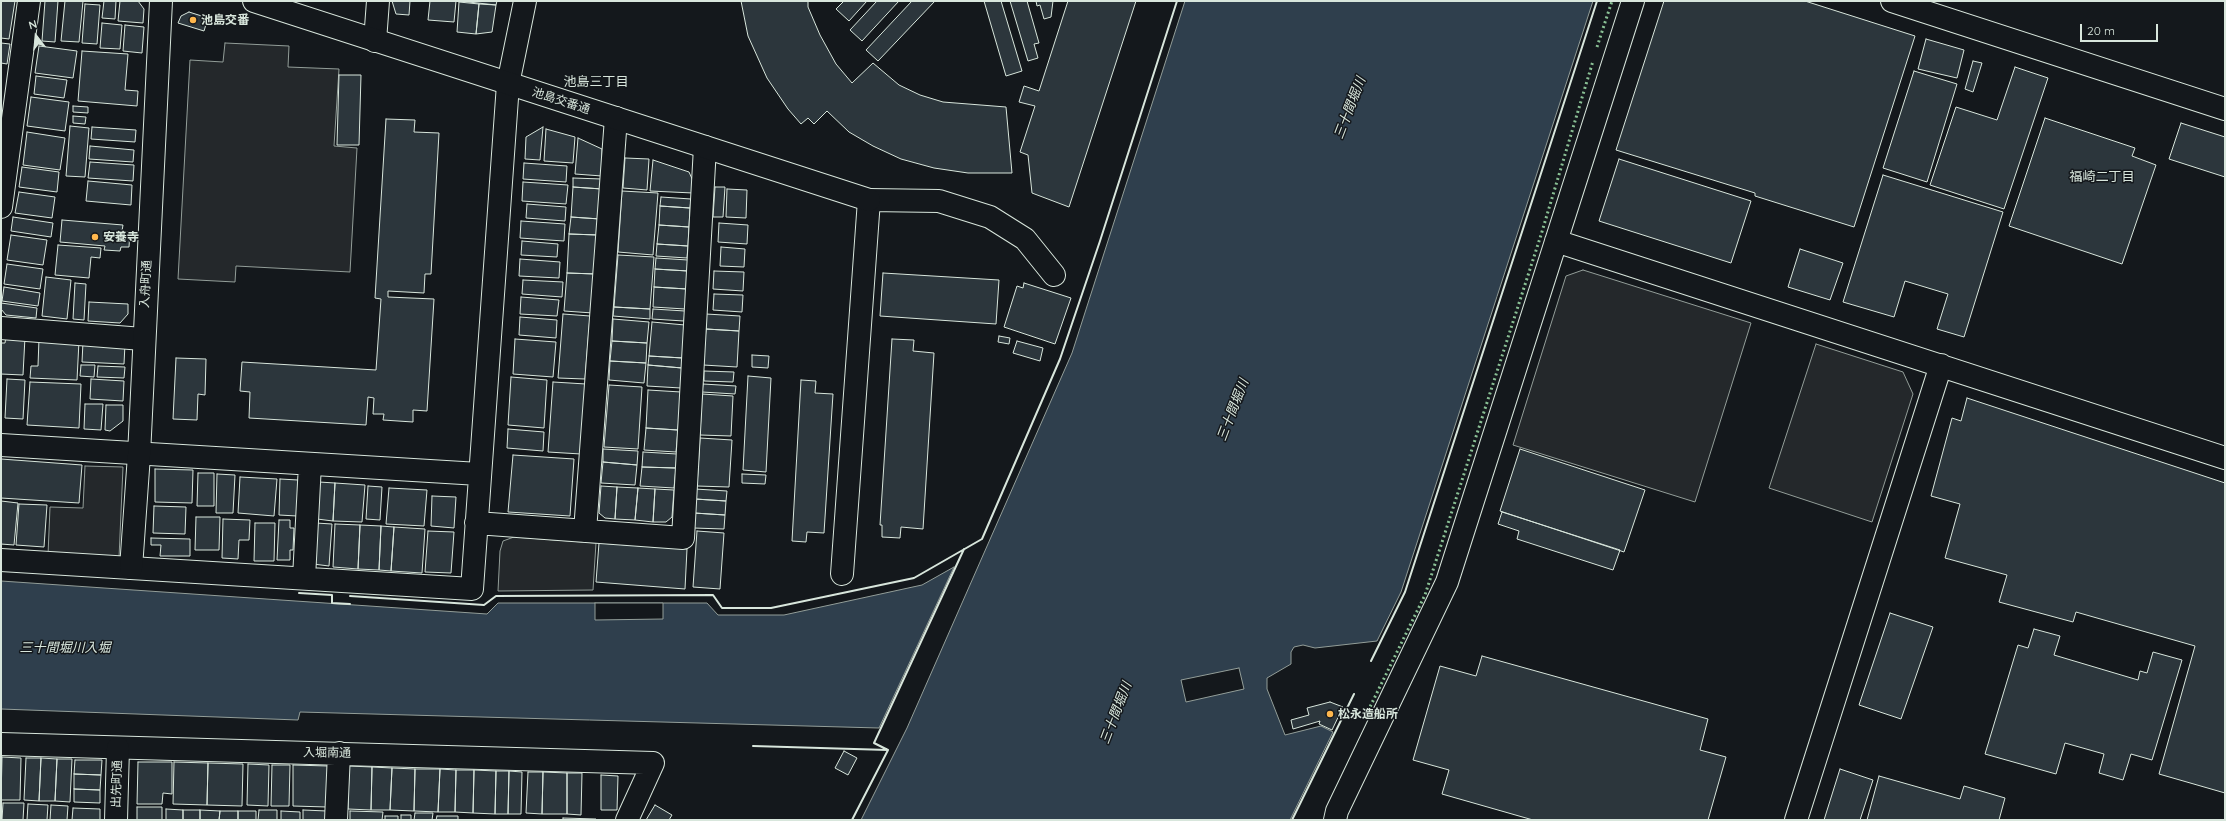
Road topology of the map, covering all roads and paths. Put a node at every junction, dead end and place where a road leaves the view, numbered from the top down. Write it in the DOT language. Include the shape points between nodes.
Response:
graph roads {
  1 [pos="29,1"];
  2 [pos="161,1"];
  3 [pos="254,1"];
  4 [pos="378,1"];
  5 [pos="525,1"];
  6 [pos="1633,1"];
  7 [pos="1892,1"];
  8 [pos="375,41"];
  9 [pos="508,84"];
  10 [pos="2225,109"];
  11 [pos="616,118"];
  12 [pos="705,147"];
  13 [pos="869,200"];
  14 [pos="1,207"];
  15 [pos="1556,241"];
  16 [pos="1054,275"];
  17 [pos="1,328"];
  18 [pos="143,339"];
  19 [pos="1941,365"];
  20 [pos="1,445"];
  21 [pos="139,455"];
  22 [pos="2225,458"];
  23 [pos="310,464"];
  24 [pos="479,474"];
  25 [pos="476,523"];
  26 [pos="585,531"];
  27 [pos="1,560"];
  28 [pos="131,568"];
  29 [pos="842,574"];
  30 [pos="304,578"];
  31 [pos="1,744"];
  32 [pos="118,748"];
  33 [pos="339,753"];
  34 [pos="116,820"];
  35 [pos="336,820"];
  36 [pos="627,820"];
  37 [pos="1335,820"];
  38 [pos="1796,820"];
  1 -- 14 [label="street"];
  2 -- 18 [label="street, 入舟町通"];
  3 -- 8 [label="street, 池島交番通"];
  4 -- 8 [label="street"];
  5 -- 9 [label="street"];
  6 -- 15 [label="street"];
  7 -- 10 [label="street"];
  8 -- 9 [label="street, 池島交番通"];
  9 -- 11 [label="street, 池島交番通"];
  9 -- 24 [label="street"];
  11 -- 12 [label="street, 池島交番通"];
  11 -- 26 [label="street"];
  12 -- 13 [label="street, 池島交番通"];
  12 -- 26 [label="street" via="683,538"];
  13 -- 16 [label="street, 池島交番通" via="939,201 990,217 1025,240"];
  13 -- 29 [label="street"];
  15 -- 19 [label="street"];
  15 -- 37 [label="street" via="1446,582"];
  17 -- 18 [label="street"];
  18 -- 21 [label="street, 入舟町通"];
  19 -- 22 [label="street"];
  19 -- 38 [label="street"];
  20 -- 21 [label="street"];
  21 -- 23 [label="street"];
  21 -- 28 [label="street, 入舟町通"];
  23 -- 24 [label="street"];
  23 -- 30 [label="street"];
  24 -- 25 [label="street"];
  25 -- 26 [label="street"];
  25 -- 30 [label="street" via="472,589"];
  27 -- 28 [label="street"];
  28 -- 30 [label="street"];
  31 -- 32 [label="street, 入堀南通"];
  32 -- 33 [label="street, 入堀南通"];
  32 -- 34 [label="street, 出先町通"];
  33 -- 35 [label="street"];
  33 -- 36 [label="street, 入堀南通" via="653,763"];
}
